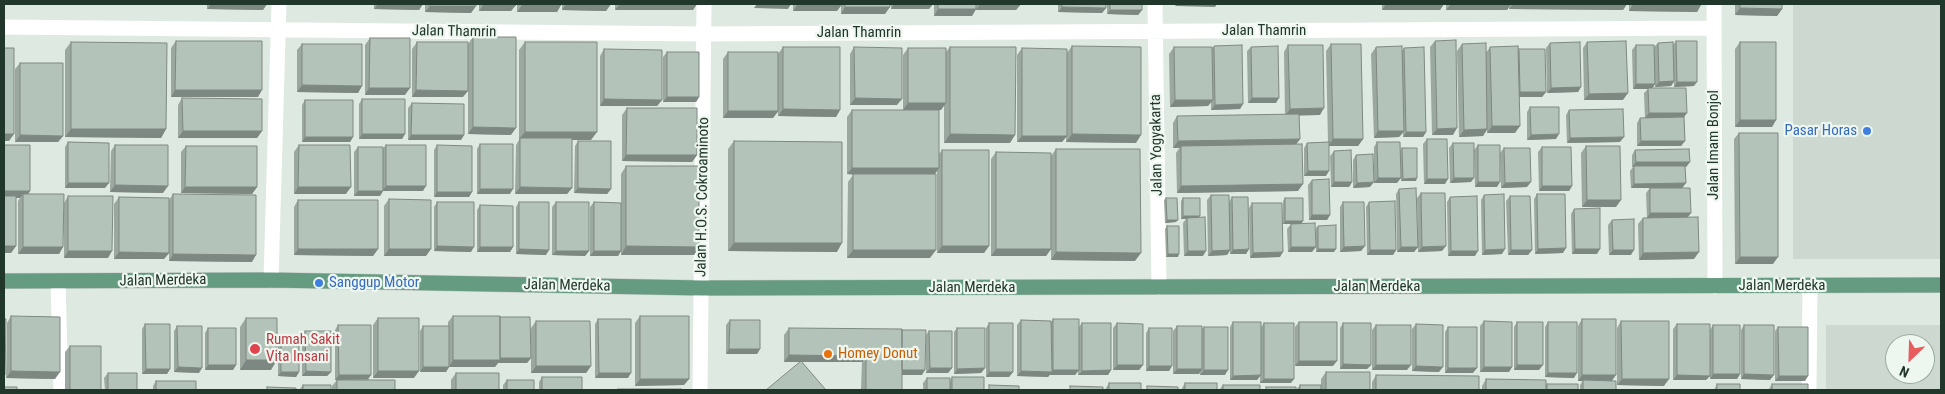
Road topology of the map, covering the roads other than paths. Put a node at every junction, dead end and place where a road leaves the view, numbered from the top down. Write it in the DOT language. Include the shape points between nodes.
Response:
graph roads {
  1 [pos="279,4"];
  2 [pos="704,4"];
  3 [pos="1155,4"];
  4 [pos="1714,4"];
  5 [pos="4,27"];
  6 [pos="1714,28"];
  7 [pos="278,30"];
  8 [pos="1155,32"];
  9 [pos="704,34"];
  10 [pos="271,280"];
  11 [pos="4,282"];
  12 [pos="58,282"];
  13 [pos="1941,285"];
  14 [pos="1715,286"];
  15 [pos="1810,286"];
  16 [pos="1159,287"];
  17 [pos="702,288"];
  18 [pos="61,390"];
  19 [pos="700,390"];
  20 [pos="1809,390"];
  1 -- 7 [label="street"];
  2 -- 9 [label="street, Jalan H.O.S. Cokroaminoto"];
  3 -- 8 [label="street, Jalan Yogyakarta"];
  4 -- 6 [label="street, Jalan Imam Bonjol"];
  5 -- 7 [label="street, Jalan Thamrin"];
  6 -- 8 [label="street, Jalan Thamrin"];
  6 -- 14 [label="street, Jalan Imam Bonjol"];
  7 -- 9 [label="street, Jalan Thamrin"];
  7 -- 10 [label="street"];
  8 -- 9 [label="street, Jalan Thamrin"];
  8 -- 16 [label="street, Jalan Yogyakarta"];
  9 -- 17 [label="street, Jalan H.O.S. Cokroaminoto"];
  10 -- 12 [label="main road, Jalan Merdeka"];
  10 -- 17 [label="main road, Jalan Merdeka"];
  11 -- 12 [label="main road, Jalan Merdeka"];
  12 -- 18 [label="street"];
  13 -- 15 [label="main road, Jalan Merdeka"];
  14 -- 15 [label="main road, Jalan Merdeka"];
  14 -- 16 [label="main road, Jalan Merdeka"];
  15 -- 20 [label="street"];
  16 -- 17 [label="main road, Jalan Merdeka"];
  17 -- 19 [label="street, Jalan H.O.S. Cokroaminoto"];
}
